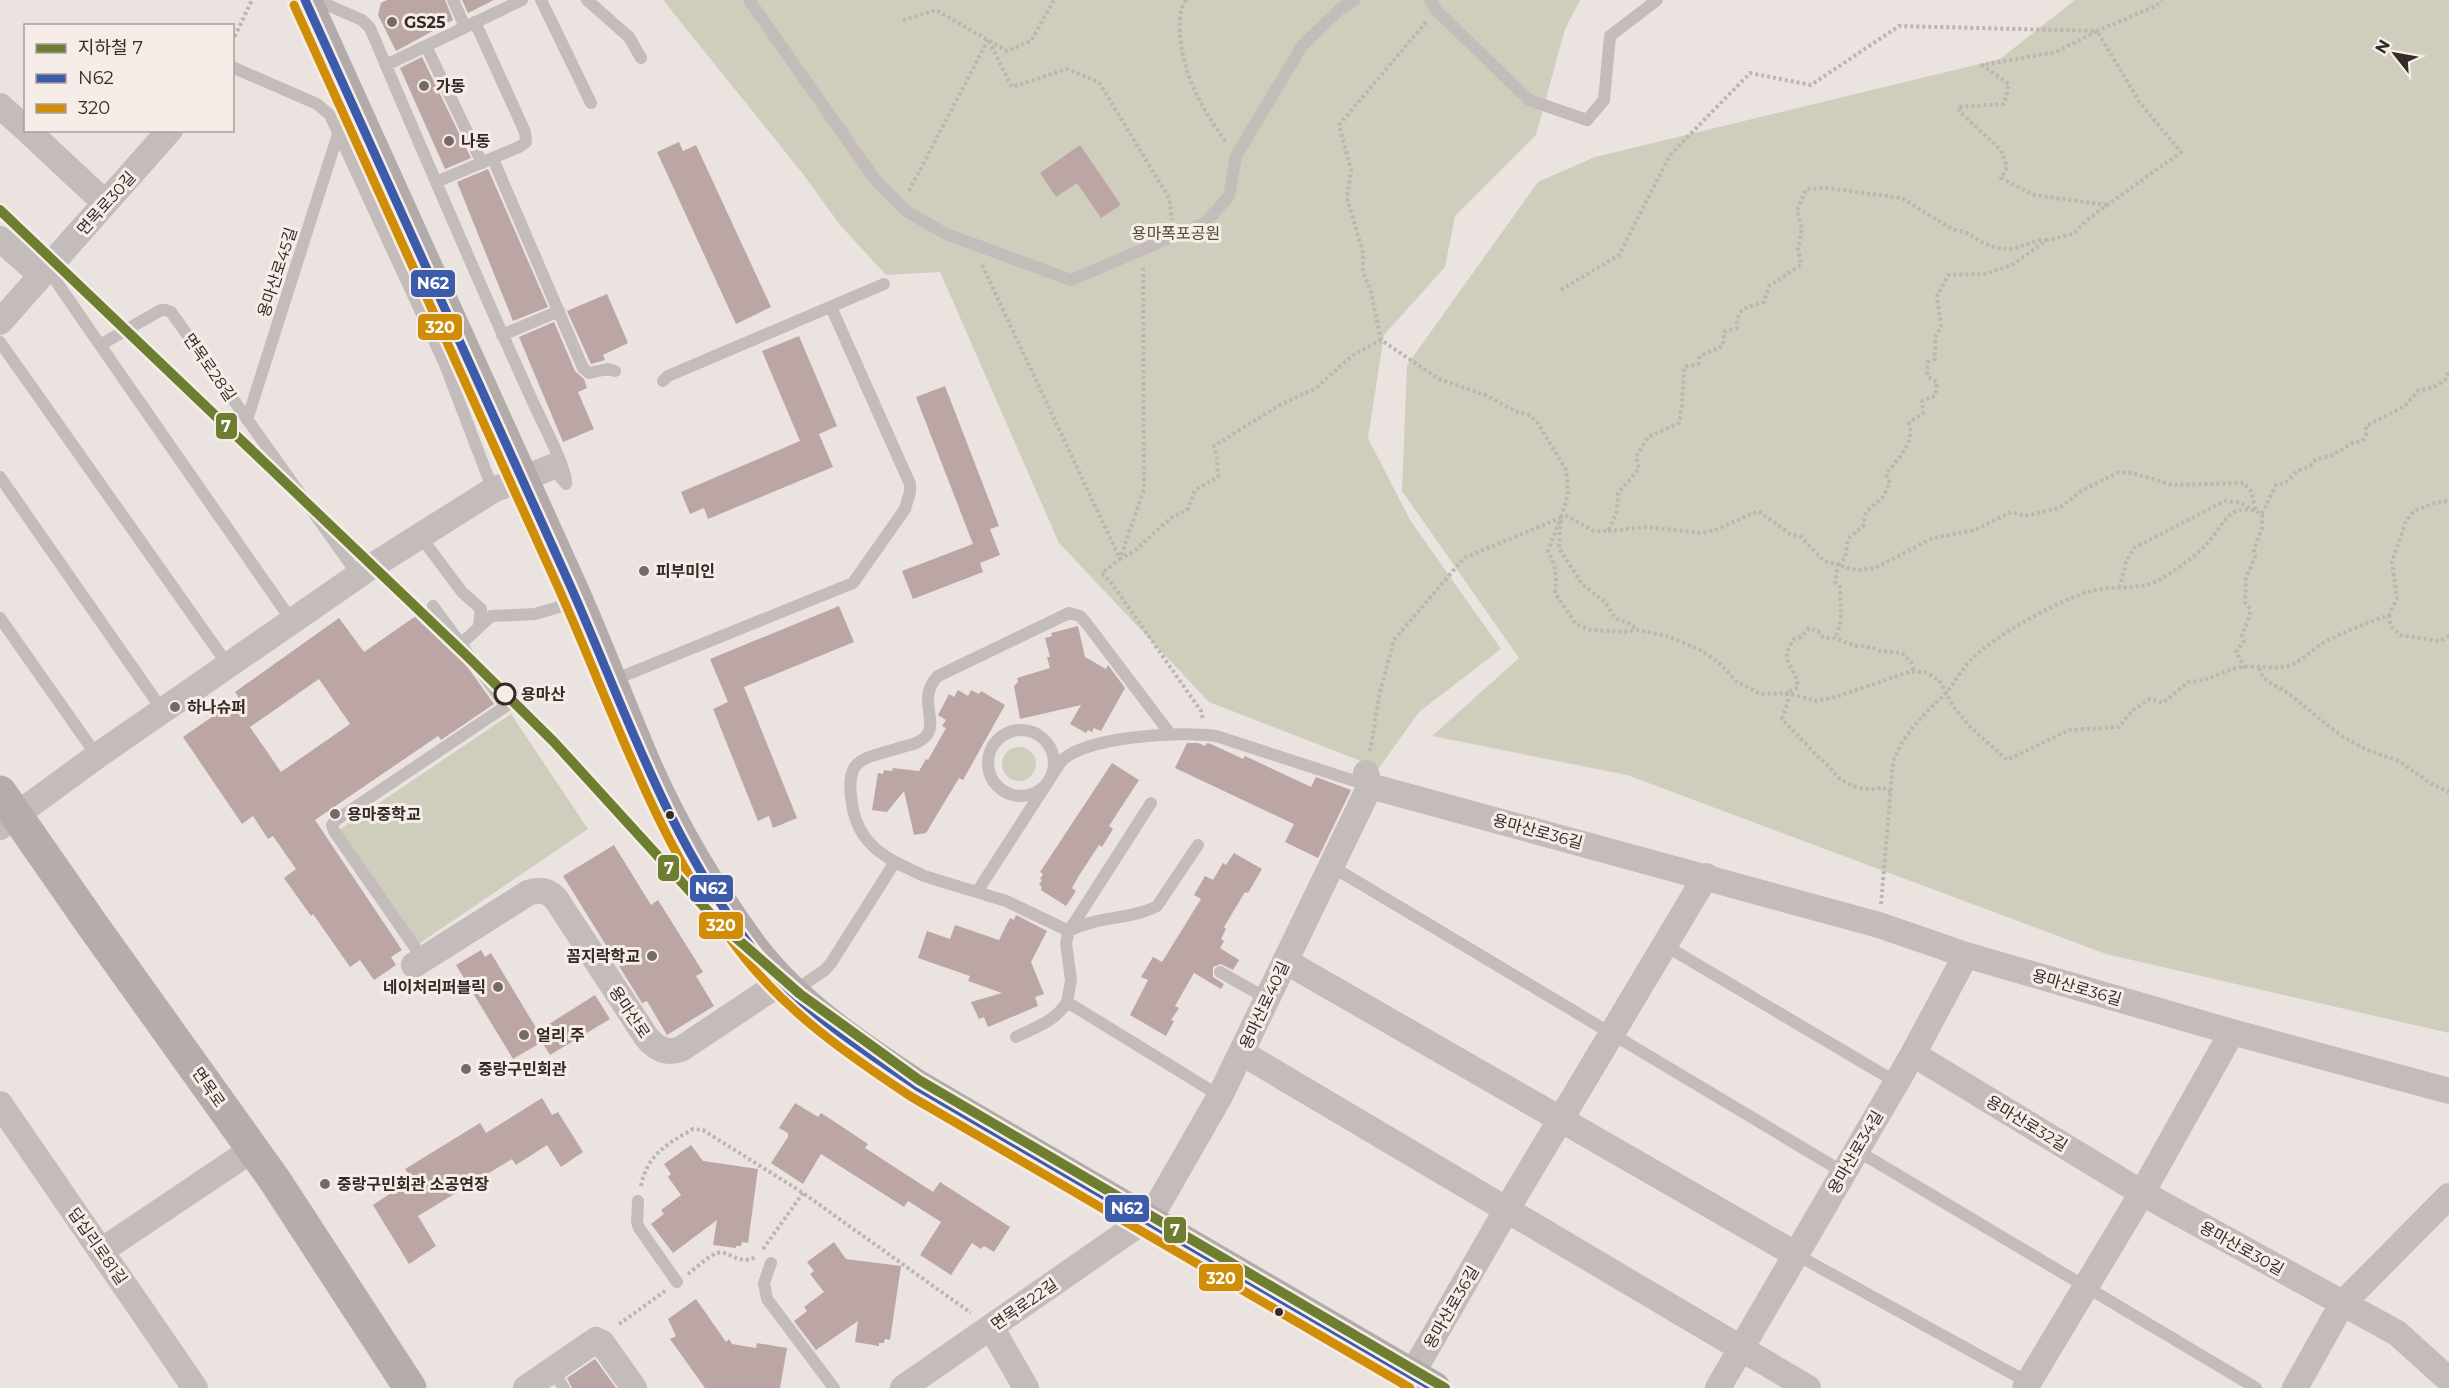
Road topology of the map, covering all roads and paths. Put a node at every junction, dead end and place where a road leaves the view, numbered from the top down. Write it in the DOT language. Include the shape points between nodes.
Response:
graph roads {
  1 [pos="252,0"];
  2 [pos="305,0"];
  3 [pos="316,0"];
  4 [pos="453,0"];
  5 [pos="541,0"];
  6 [pos="586,0"];
  7 [pos="749,0"];
  8 [pos="1054,0"];
  9 [pos="1186,0"];
  10 [pos="1355,0"];
  11 [pos="1657,0"];
  12 [pos="2162,0"];
  13 [pos="514,2"];
  14 [pos="1433,5"];
  15 [pos="903,20"];
  16 [pos="470,25"];
  17 [pos="2097,31"];
  18 [pos="234,38"];
  19 [pos="989,41"];
  20 [pos="426,46"];
  21 [pos="641,58"];
  22 [pos="386,65"];
  23 [pos="234,68"];
  24 [pos="591,103"];
  25 [pos="0,106"];
  26 [pos="24,128"];
  27 [pos="28,132"];
  28 [pos="168,132"];
  29 [pos="338,134"];
  30 [pos="1236,156"];
  31 [pos="488,161"];
  32 [pos="436,183"];
  33 [pos="105,203"];
  34 [pos="2107,205"];
  35 [pos="901,206"];
  36 [pos="1174,236"];
  37 [pos="0,239"];
  38 [pos="2047,240"];
  39 [pos="972,243"];
  40 [pos="1142,249"];
  41 [pos="411,262"];
  42 [pos="44,271"];
  43 [pos="884,284"];
  44 [pos="1561,290"];
  45 [pos="831,307"];
  46 [pos="559,311"];
  47 [pos="0,322"];
  48 [pos="502,335"];
  49 [pos="1381,340"];
  50 [pos="0,342"];
  51 [pos="100,345"];
  52 [pos="615,370"];
  53 [pos="2449,370"];
  54 [pos="663,381"];
  55 [pos="247,420"];
  56 [pos="552,454"];
  57 [pos="0,477"];
  58 [pos="493,490"];
  59 [pos="2449,501"];
  60 [pos="2256,511"];
  61 [pos="2262,514"];
  62 [pos="1561,517"];
  63 [pos="1608,531"];
  64 [pos="420,536"];
  65 [pos="1120,558"];
  66 [pos="1838,565"];
  67 [pos="358,575"];
  68 [pos="2120,586"];
  69 [pos="577,602"];
  70 [pos="433,606"];
  71 [pos="2389,615"];
  72 [pos="0,618"];
  73 [pos="292,621"];
  74 [pos="479,626"];
  75 [pos="1639,630"];
  76 [pos="2449,636"];
  77 [pos="1835,638"];
  78 [pos="462,643"];
  79 [pos="228,666"];
  80 [pos="2245,668"];
  81 [pos="2259,668"];
  82 [pos="1914,670"];
  83 [pos="610,681"];
  84 [pos="1787,693"];
  85 [pos="1946,693"];
  86 [pos="162,711"];
  87 [pos="1206,734"];
  88 [pos="1171,735"];
  89 [pos="97,756"];
  90 [pos="1368,779"];
  91 [pos="1048,782"];
  92 [pos="1891,792"];
  93 [pos="2449,792"];
  94 [pos="1151,803"];
  95 [pos="5,811"];
  96 [pos="1198,845"];
  97 [pos="895,862"];
  98 [pos="1330,866"];
  99 [pos="1706,876"];
  100 [pos="977,892"];
  101 [pos="1879,925"];
  102 [pos="1069,931"];
  103 [pos="1666,946"];
  104 [pos="1966,954"];
  105 [pos="1285,961"];
  106 [pos="419,962"];
  107 [pos="1220,972"];
  108 [pos="788,986"];
  109 [pos="1266,998"];
  110 [pos="1067,1002"];
  111 [pos="2232,1032"];
  112 [pos="1613,1035"];
  113 [pos="1016,1037"];
  114 [pos="1242,1053"];
  115 [pos="1913,1054"];
  116 [pos="1896,1082"];
  117 [pos="2449,1091"];
  118 [pos="1220,1095"];
  119 [pos="0,1104"];
  120 [pos="1561,1121"];
  121 [pos="253,1149"];
  122 [pos="1856,1150"];
  123 [pos="1843,1172"];
  124 [pos="802,1193"];
  125 [pos="2142,1193"];
  126 [pos="2449,1196"];
  127 [pos="638,1201"];
  128 [pos="1507,1209"];
  129 [pos="1147,1220"];
  130 [pos="101,1251"];
  131 [pos="1795,1254"];
  132 [pos="771,1263"];
  133 [pos="677,1282"];
  134 [pos="2085,1288"];
  135 [pos="2342,1304"];
  136 [pos="619,1324"];
  137 [pos="991,1327"];
  138 [pos="1742,1350"];
  139 [pos="557,1379"];
  140 [pos="2449,1380"];
  141 [pos="1415,1383"];
  142 [pos="2030,1386"];
  143 [pos="195,1388"];
  144 [pos="410,1388"];
  145 [pos="526,1388"];
  146 [pos="634,1388"];
  147 [pos="834,1388"];
  148 [pos="903,1388"];
  149 [pos="1026,1388"];
  150 [pos="1718,1388"];
  151 [pos="1808,1388"];
  152 [pos="2256,1388"];
  153 [pos="2295,1388"];
  1 -- 18 [label="path"];
  2 -- 41 [label="main road"];
  3 -- 22 [label="lane" via="362,20 370,28"];
  4 -- 16 [label="lane"];
  5 -- 24 [label="lane"];
  6 -- 21 [label="lane" via="629,37"];
  7 -- 35 [label="lane" via="876,181"];
  8 -- 19 [label="path" via="1031,41 1006,51"];
  9 -- 30 [label="path" via="1179,24 1187,75 1208,117"];
  10 -- 30 [label="lane" via="1340,9 1302,46"];
  11 -- 14 [label="lane" via="1610,36 1604,100 1587,120 1529,100"];
  12 -- 17 [label="path"];
  13 -- 16 [label="lane"];
  14 -- 49 [label="path" via="1339,125 1351,170 1347,198 1364,253 1363,272"];
  15 -- 19 [label="path" via="936,10"];
  16 -- 20 [label="lane"];
  16 -- 31 [label="lane" via="526,136 524,144"];
  17 -- 34 [label="path" via="2140,103 2181,152"];
  17 -- 34 [label="path" via="2056,52 1982,65 2009,84 2004,104 1958,107 2001,150 2007,167 2001,178 2034,195"];
  17 -- 44 [label="path" via="1899,26 1810,85 1750,73 1670,154 1619,255"];
  19 -- 35 [label="path"];
  19 -- 36 [label="path" via="1012,87 1067,69 1099,82 1169,198"];
  20 -- 22 [label="lane"];
  20 -- 31 [label="lane"];
  22 -- 32 [label="lane"];
  23 -- 29 [label="lane" via="321,106 330,115"];
  25 -- 26 [label="street"];
  27 -- 33 [label="street"];
  28 -- 33 [label="street, 면목로30길"];
  29 -- 41 [label="lane"];
  29 -- 55 [label="lane, 용마산로45길"];
  30 -- 36 [label="lane" via="1229,196 1205,223"];
  31 -- 32 [label="lane"];
  31 -- 46 [label="lane"];
  32 -- 48 [label="lane"];
  33 -- 42 [label="street, 면목로30길"];
  34 -- 38 [label="path" via="2073,234"];
  35 -- 39 [label="lane" via="945,234"];
  36 -- 40 [label="lane"];
  37 -- 42 [label="street"];
  38 -- 63 [label="path" via="2013,249 1995,248 1952,229 1902,198 1806,189 1797,210 1802,229 1798,248 1801,265 1769,286 1764,302 1741,310 1737,328 1724,332 1723,346 1700,356 1698,364 1684,367 1679,423 1648,437 1636,457 1639,469 1618,493 1617,511"];
  38 -- 66 [label="path" via="2012,265 1984,274 1948,275 1937,296 1941,326 1935,338 1935,359 1928,362 1927,371 1937,382 1935,396 1922,401 1923,413 1909,423 1912,432 1907,447 1886,474 1890,483 1883,498 1866,512 1863,526 1848,539 1845,558"];
  39 -- 40 [label="lane" via="1071,280"];
  39 -- 65 [label="path"];
  40 -- 65 [label="path" via="1144,489"];
  41 -- 58 [label="lane"];
  41 -- 69 [label="main road"];
  42 -- 47 [label="street, 면목로30길"];
  42 -- 51 [label="lane"];
  43 -- 45 [label="lane"];
  45 -- 54 [label="lane"];
  45 -- 83 [label="lane" via="910,484 905,509 853,583"];
  46 -- 48 [label="lane"];
  46 -- 52 [label="lane" via="585,371"];
  48 -- 56 [label="lane"];
  49 -- 62 [label="path" via="1439,379 1485,395 1537,422 1566,470 1568,495"];
  49 -- 65 [label="path" via="1353,355 1316,388 1278,406 1214,446 1218,477 1195,490 1187,510"];
  50 -- 79 [label="lane"];
  51 -- 55 [label="lane, 면목로28길" via="161,310 169,311"];
  51 -- 73 [label="lane"];
  53 -- 61 [label="path" via="2445,380 2418,391 2405,406 2366,426 2362,441 2316,459 2285,483 2276,485"];
  55 -- 67 [label="lane, 면목로28길"];
  56 -- 58 [label="street"];
  57 -- 86 [label="lane"];
  58 -- 64 [label="street"];
  59 -- 71 [label="path" via="2414,511 2406,520 2392,561 2397,598"];
  60 -- 61 [label="path"];
  60 -- 66 [label="path" via="2251,491 2244,483 2173,485 2119,472 2083,490 2059,508 2025,516 2012,512 1975,530 1933,538 1875,568 1857,570"];
  60 -- 68 [label="path" via="2234,511 2207,544 2157,581"];
  60 -- 68 [label="path" via="2241,503 2225,501 2149,539 2129,554"];
  61 -- 80 [label="path" via="2255,557 2246,578 2245,602 2250,615 2242,635 2244,641 2236,652"];
  62 -- 63 [label="path" via="1567,516 1594,531"];
  62 -- 75 [label="path" via="1559,548 1575,576 1605,602 1615,618"];
  62 -- 75 [label="path" via="1548,551 1556,565 1555,593 1569,615 1576,624 1591,630"];
  62 -- 90 [label="path" via="1464,558 1394,640 1380,692"];
  63 -- 66 [label="path" via="1646,527 1701,533 1758,511 1790,534 1801,537 1824,561"];
  64 -- 67 [label="street"];
  64 -- 74 [label="lane" via="462,592 481,609"];
  65 -- 87 [label="path" via="1102,573 1201,711"];
  66 -- 77 [label="path" via="1835,582 1840,587 1842,616"];
  67 -- 73 [label="street"];
  68 -- 85 [label="path" via="2081,595 2008,631 1971,659"];
  69 -- 74 [label="lane" via="535,614 491,616"];
  69 -- 83 [label="main road"];
  70 -- 78 [label="lane"];
  71 -- 76 [label="path" via="2390,625 2400,635 2439,641"];
  71 -- 81 [label="path" via="2341,633 2287,666"];
  72 -- 89 [label="lane"];
  73 -- 79 [label="street"];
  74 -- 78 [label="lane"];
  75 -- 84 [label="path" via="1670,637 1702,651 1736,681 1760,694"];
  77 -- 82 [label="path" via="1856,646 1902,653"];
  77 -- 84 [label="path" via="1824,638 1809,628 1801,638 1794,639 1786,658 1798,687"];
  78 -- 106 [label="lane" via="506,706 332,825"];
  79 -- 86 [label="street"];
  80 -- 81 [label="path"];
  80 -- 85 [label="path" via="2203,682 2188,682 2163,704 2150,699 2132,711 2120,727 2069,730 2007,760 1970,727"];
  81 -- 93 [label="path" via="2262,677 2340,735 2399,761"];
  82 -- 84 [label="path" via="1816,701"];
  82 -- 85 [label="path" via="1939,680"];
  83 -- 108 [label="main road" via="651,778 695,862 754,951"];
  84 -- 92 [label="path" via="1782,718 1821,760 1839,777 1861,788 1882,787"];
  85 -- 92 [label="path" via="1930,705 1900,746 1893,762"];
  86 -- 89 [label="street"];
  87 -- 88 [label="lane"];
  87 -- 90 [label="lane"];
  88 -- 91 [label="lane" via="1133,737 1076,750 1064,757"];
  88 -- 97 [label="lane" via="1087,624 1075,614 1065,615 938,676 928,691 930,729 925,738 855,764 849,787 856,823 872,847"];
  89 -- 95 [label="street"];
  90 -- 98 [label="street, 용마산로40길"];
  90 -- 99 [label="street, 용마산로36길"];
  91 -- 91 [label="lane" via="1054,761 1052,750 1038,734 1016,731 997,741 989,762 994,782 1002,790 1032,795"];
  91 -- 100 [label="lane"];
  92 -- 101 [label="path"];
  94 -- 102 [label="lane"];
  95 -- 121 [label="street, 면목로" via="91,923"];
  96 -- 102 [label="lane" via="1157,906 1087,922"];
  97 -- 100 [label="lane" via="924,876"];
  97 -- 108 [label="lane" via="825,970"];
  98 -- 105 [label="street, 용마산로40길"];
  98 -- 112 [label="lane"];
  99 -- 101 [label="street, 용마산로36길"];
  99 -- 103 [label="street, 용마산로36길"];
  100 -- 102 [label="lane" via="1006,901"];
  101 -- 104 [label="street, 용마산로36길"];
  102 -- 110 [label="lane" via="1066,943 1071,980"];
  103 -- 112 [label="street, 용마산로36길"];
  103 -- 116 [label="lane"];
  104 -- 111 [label="street, 용마산로36길"];
  104 -- 115 [label="street, 용마산로34길"];
  105 -- 109 [label="street, 용마산로40길"];
  105 -- 120 [label="street"];
  106 -- 108 [label="street, 용마산로" via="528,893 540,890 556,899 646,1038 660,1050 681,1049"];
  107 -- 109 [label="lane"];
  108 -- 129 [label="main road" via="829,1024 917,1086"];
  109 -- 114 [label="street, 용마산로40길"];
  110 -- 113 [label="lane" via="1051,1019"];
  110 -- 118 [label="lane"];
  111 -- 117 [label="street, 용마산로36길"];
  111 -- 125 [label="street"];
  112 -- 120 [label="street, 용마산로36길"];
  112 -- 123 [label="lane"];
  114 -- 118 [label="street, 용마산로40길"];
  114 -- 128 [label="street"];
  115 -- 116 [label="street, 용마산로34길"];
  115 -- 125 [label="street, 용마산로32길"];
  116 -- 122 [label="street, 용마산로34길"];
  118 -- 129 [label="street, 용마산로40길"];
  119 -- 130 [label="street, 답십리로81길"];
  120 -- 128 [label="street, 용마산로36길"];
  120 -- 131 [label="street"];
  121 -- 130 [label="street"];
  121 -- 144 [label="street, 면목로"];
  122 -- 123 [label="street, 용마산로34길"];
  122 -- 134 [label="lane"];
  123 -- 131 [label="street, 용마산로34길"];
  124 -- 127 [label="path" via="698,1129 687,1132 654,1155 644,1173"];
  124 -- 133 [label="path" via="758,1256 739,1260 717,1254"];
  124 -- 137 [label="path"];
  125 -- 134 [label="street"];
  125 -- 135 [label="street, 용마산로30길"];
  126 -- 135 [label="street"];
  127 -- 133 [label="lane" via="639,1228"];
  128 -- 138 [label="street"];
  128 -- 141 [label="street, 용마산로36길"];
  129 -- 137 [label="street, 면목로22길"];
  129 -- 141 [label="main road"];
  130 -- 143 [label="street, 답십리로81길"];
  131 -- 138 [label="street, 용마산로34길"];
  131 -- 142 [label="lane"];
  132 -- 147 [label="lane" via="764,1283 767,1299"];
  133 -- 136 [label="path"];
  134 -- 142 [label="street"];
  134 -- 152 [label="lane"];
  135 -- 140 [label="street, 용마산로30길" via="2397,1333"];
  135 -- 153 [label="street"];
  137 -- 148 [label="street, 면목로22길"];
  137 -- 149 [label="street"];
  138 -- 150 [label="street, 용마산로34길"];
  138 -- 151 [label="street"];
  139 -- 145 [label="street"];
  139 -- 146 [label="street" via="598,1340"];
}
